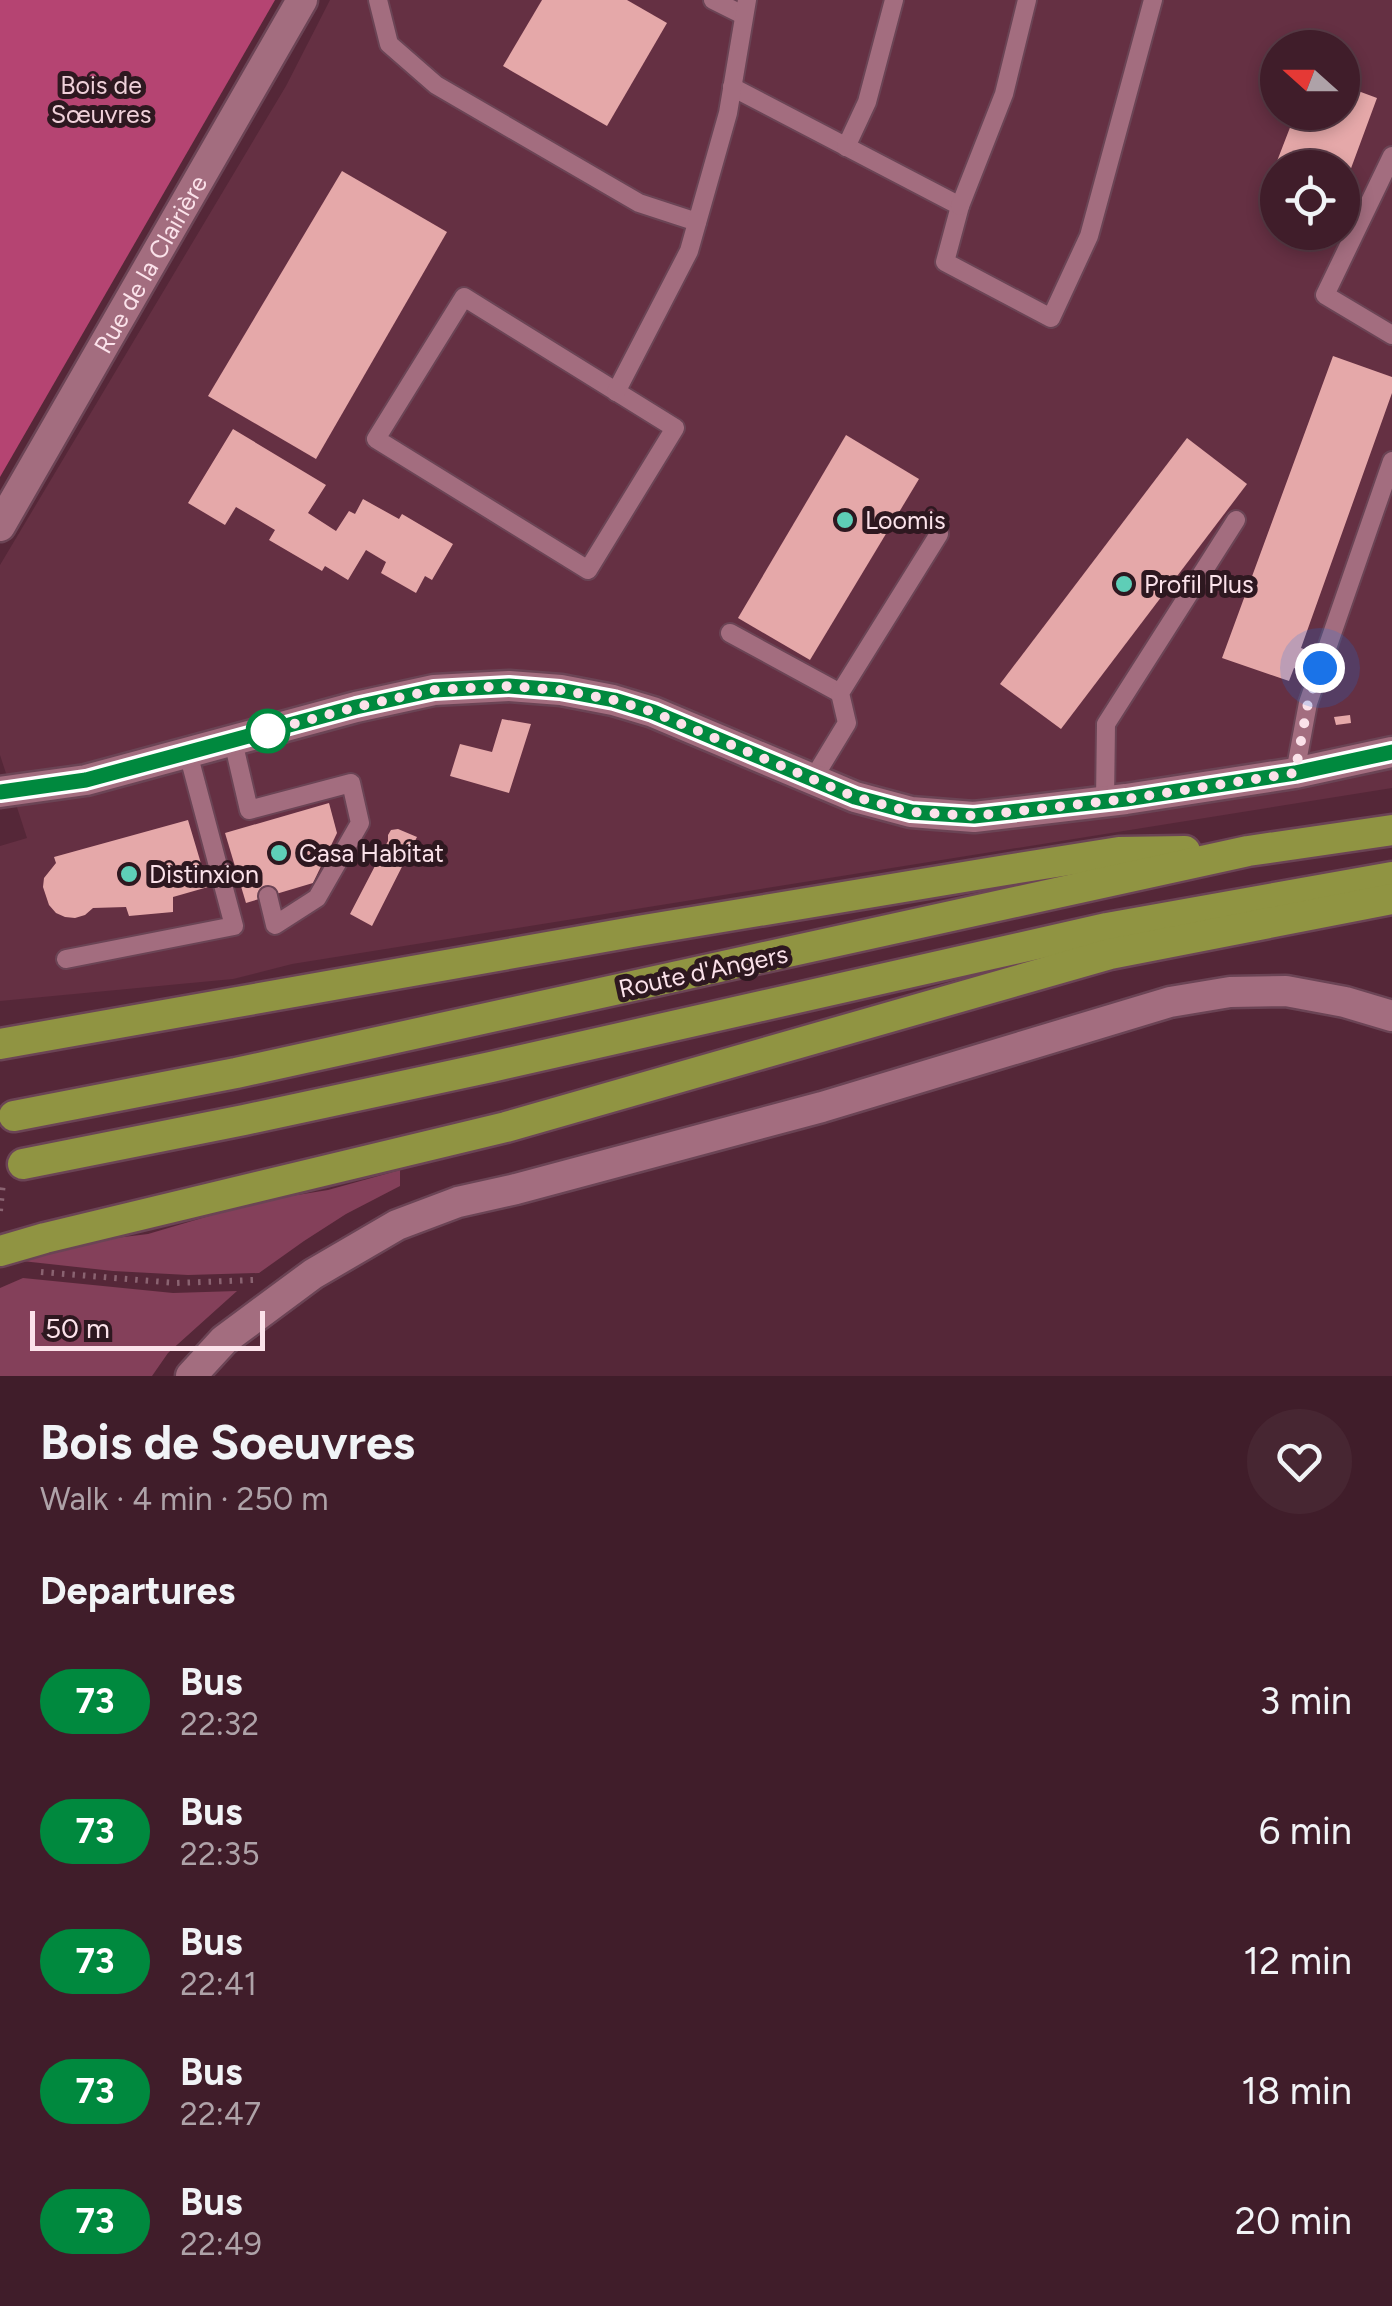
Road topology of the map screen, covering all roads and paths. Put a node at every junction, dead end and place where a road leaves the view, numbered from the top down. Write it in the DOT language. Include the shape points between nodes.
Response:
graph roads {
  1 [pos="302,0"];
  2 [pos="378,0"];
  3 [pos="712,0"];
  4 [pos="894,0"];
  5 [pos="1027,0"];
  6 [pos="1153,0"];
  7 [pos="745,8"];
  8 [pos="732,86"];
  9 [pos="846,147"];
  10 [pos="1392,156"];
  11 [pos="960,206"];
  12 [pos="697,222"];
  13 [pos="1392,335"];
  14 [pos="616,392"];
  15 [pos="1392,461"];
  16 [pos="1236,520"];
  17 [pos="0,526"];
  18 [pos="939,534"];
  19 [pos="730,633"];
  20 [pos="840,693"];
  21 [pos="233,741"];
  22 [pos="1392,752"];
  23 [pos="188,753"];
  24 [pos="1295,773"];
  25 [pos="813,779"];
  26 [pos="0,792"];
  27 [pos="1105,801"];
  28 [pos="1392,830"];
  29 [pos="1248,850"];
  30 [pos="1392,877"];
  31 [pos="268,896"];
  32 [pos="1392,899"];
  33 [pos="66,959"];
  34 [pos="1392,1016"];
  35 [pos="0,1044"];
  36 [pos="14,1116"];
  37 [pos="23,1164"];
  38 [pos="0,1251"];
  39 [pos="192,1376"];
  1 -- 17 [label="street, Rue de la Clairière"];
  2 -- 12 [label="lane" via="389,44 436,84 638,203"];
  3 -- 7 [label="lane"];
  4 -- 9 [label="lane" via="868,102"];
  5 -- 11 [label="lane" via="1004,94"];
  6 -- 11 [label="lane" via="1089,236 1051,318 944,262"];
  7 -- 8 [label="lane"];
  8 -- 9 [label="lane"];
  8 -- 12 [label="lane"];
  9 -- 11 [label="lane"];
  10 -- 13 [label="lane" via="1324,295"];
  12 -- 14 [label="lane"];
  14 -- 14 [label="lane" via="464,297 376,439 588,570 675,428"];
  15 -- 24 [label="lane" via="1308,703"];
  16 -- 27 [label="lane" via="1106,724"];
  18 -- 20 [label="lane"];
  19 -- 20 [label="lane"];
  20 -- 25 [label="lane" via="848,724"];
  21 -- 23 [label="street"];
  21 -- 25 [label="street" via="434,690 509,686 614,700"];
  21 -- 31 [label="lane" via="250,818 351,782 360,823 317,898 275,924"];
  22 -- 24 [label="street"];
  23 -- 26 [label="street" via="86,780"];
  23 -- 33 [label="lane" via="234,926"];
  24 -- 27 [label="street"];
  25 -- 27 [label="street" via="911,812 974,816"];
  28 -- 29 [label="highway, Route d'Angers"];
  29 -- 35 [label="highway" via="1119,852"];
  29 -- 36 [label="highway, Route d'Angers" via="236,1074"];
  30 -- 37 [label="highway, Route d'Angers" via="1107,928 490,1068"];
  32 -- 38 [label="highway" via="1110,954 506,1128"];
  34 -- 39 [label="street" via="1286,990 1170,1002 822,1107 458,1202 397,1225 313,1274 224,1340"];
}
